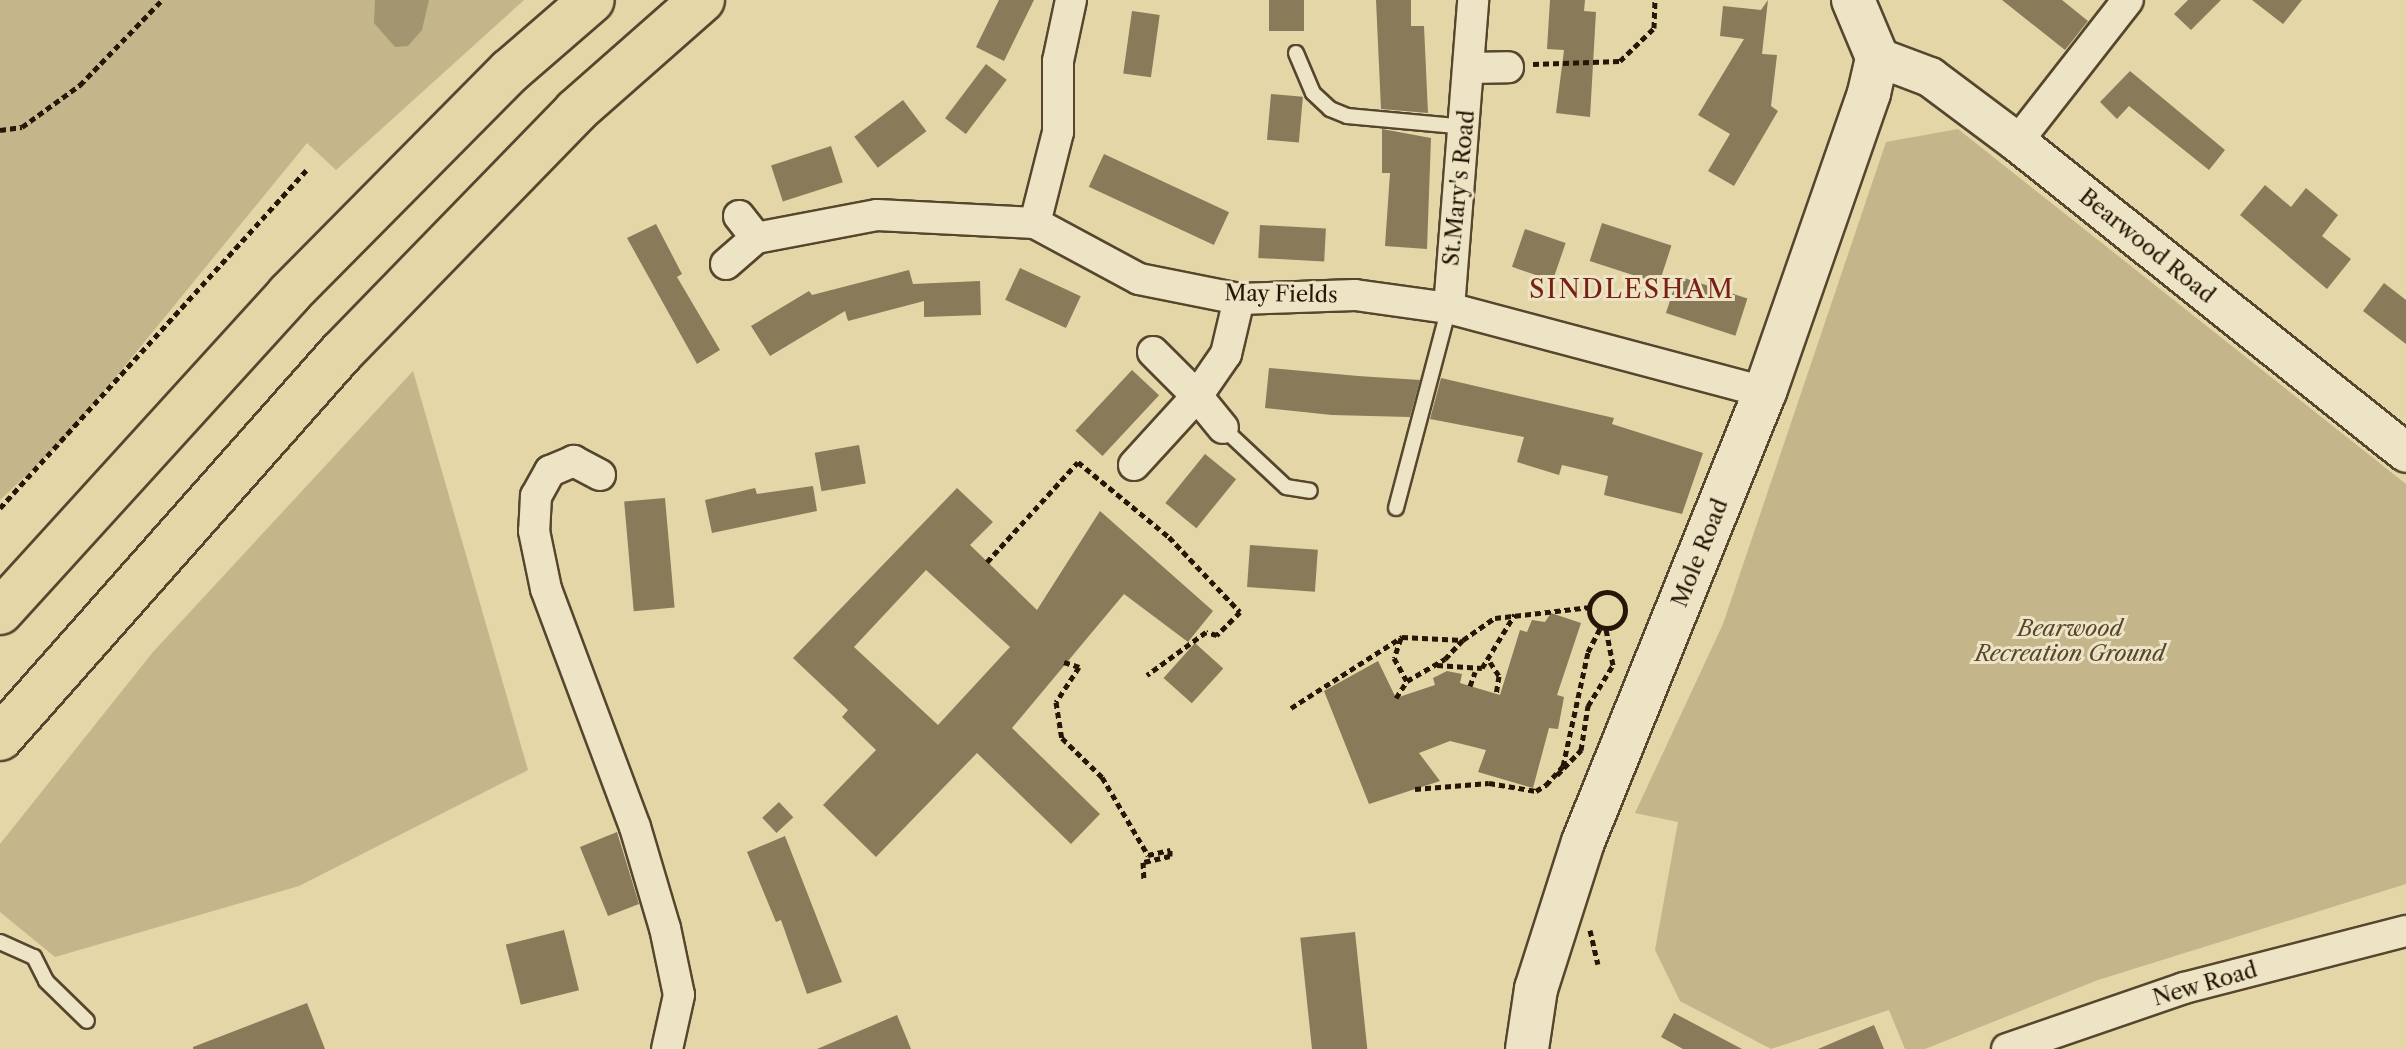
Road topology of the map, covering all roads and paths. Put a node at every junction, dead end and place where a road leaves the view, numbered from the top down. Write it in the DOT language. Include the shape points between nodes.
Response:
graph roads {
  1 [pos="162,0"];
  2 [pos="592,0"];
  3 [pos="702,0"];
  4 [pos="1071,0"];
  5 [pos="1473,0"];
  6 [pos="1655,0"];
  7 [pos="1853,0"];
  8 [pos="2128,0"];
  9 [pos="1296,53"];
  10 [pos="1877,57"];
  11 [pos="1508,67"];
  12 [pos="1469,68"];
  13 [pos="1467,127"];
  14 [pos="0,130"];
  15 [pos="2017,142"];
  16 [pos="308,168"];
  17 [pos="1035,223"];
  18 [pos="726,264"];
  19 [pos="1239,299"];
  20 [pos="1449,308"];
  21 [pos="1153,352"];
  22 [pos="1765,392"];
  23 [pos="1197,396"];
  24 [pos="1223,428"];
  25 [pos="2406,453"];
  26 [pos="1134,465"];
  27 [pos="600,475"];
  28 [pos="1310,491"];
  29 [pos="0,508"];
  30 [pos="1396,508"];
  31 [pos="987,562"];
  32 [pos="1590,607"];
  33 [pos="0,612"];
  34 [pos="1516,613"];
  35 [pos="1487,624"];
  36 [pos="1603,627"];
  37 [pos="1499,632"];
  38 [pos="1402,637"];
  39 [pos="1463,640"];
  40 [pos="1064,662"];
  41 [pos="1490,662"];
  42 [pos="1436,666"];
  43 [pos="1475,672"];
  44 [pos="1147,675"];
  45 [pos="1407,681"];
  46 [pos="1470,686"];
  47 [pos="1496,694"];
  48 [pos="1396,698"];
  49 [pos="1579,702"];
  50 [pos="1588,706"];
  51 [pos="1291,708"];
  52 [pos="0,738"];
  53 [pos="1553,777"];
  54 [pos="1415,789"];
  55 [pos="1144,881"];
  56 [pos="2406,931"];
  57 [pos="0,942"];
  58 [pos="87,1021"];
  59 [pos="667,1049"];
  60 [pos="1527,1049"];
  61 [pos="2007,1049"];
  1 -- 14 [label="path" via="80,85 22,127"];
  2 -- 33 [label="highway" via="510,71 289,294"];
  3 -- 52 [label="highway" via="576,111 341,353"];
  4 -- 17 [label="street" via="1058,61 1058,132"];
  5 -- 12 [label="street, St.Mary's Road"];
  6 -- 11 [label="path" via="1654,28 1620,61"];
  7 -- 10 [label="main road"];
  8 -- 15 [label="street"];
  9 -- 13 [label="lane" via="1313,93 1330,109 1347,116"];
  10 -- 15 [label="street, Bearwood Road" via="1930,77"];
  10 -- 22 [label="main road, Mole Road"];
  11 -- 12 [label="street"];
  12 -- 13 [label="street, St.Mary's Road"];
  13 -- 20 [label="street, St.Mary's Road" via="1451,214"];
  15 -- 25 [label="street, Bearwood Road"];
  16 -- 29 [label="path"];
  17 -- 18 [label="street, May Fields" via="877,215 748,227"];
  17 -- 19 [label="street, May Fields" via="1139,279"];
  19 -- 20 [label="street, May Fields" via="1355,295"];
  19 -- 23 [label="street" via="1226,354"];
  20 -- 22 [label="street, May Fields"];
  20 -- 30 [label="lane"];
  21 -- 23 [label="street"];
  22 -- 60 [label="main road, Mole Road" via="1583,842 1536,989"];
  23 -- 24 [label="street"];
  23 -- 26 [label="street"];
  24 -- 28 [label="lane" via="1281,484"];
  27 -- 59 [label="street" via="574,461 550,471 536,496 534,531 546,589 665,928 679,995"];
  31 -- 44 [label="path" via="1078,462 1169,537 1240,612 1217,635 1206,632"];
  32 -- 34 [label="path"];
  32 -- 36 [label="path"];
  32 -- 36 [label="path" via="1606,592 1621,599 1621,621"];
  34 -- 35 [label="path"];
  34 -- 37 [label="path"];
  35 -- 37 [label="path"];
  35 -- 39 [label="path"];
  36 -- 49 [label="path" via="1588,652"];
  36 -- 50 [label="path" via="1613,665"];
  37 -- 41 [label="path"];
  38 -- 39 [label="path"];
  38 -- 45 [label="path" via="1394,658"];
  38 -- 51 [label="path"];
  39 -- 42 [label="path"];
  40 -- 55 [label="path" via="1079,667 1056,702 1062,738 1102,777 1148,855 1170,850 1170,856 1143,862"];
  41 -- 43 [label="path"];
  41 -- 47 [label="path" via="1499,676"];
  42 -- 43 [label="path"];
  42 -- 45 [label="path"];
  43 -- 46 [label="path"];
  45 -- 48 [label="path"];
  49 -- 50 [label="path"];
  49 -- 53 [label="path" via="1563,766"];
  50 -- 53 [label="path" via="1581,750 1569,770"];
  53 -- 54 [label="path" via="1536,791 1489,783"];
  56 -- 61 [label="street, New Road" via="2184,988"];
  57 -- 58 [label="lane" via="34,957 46,981"];
}
